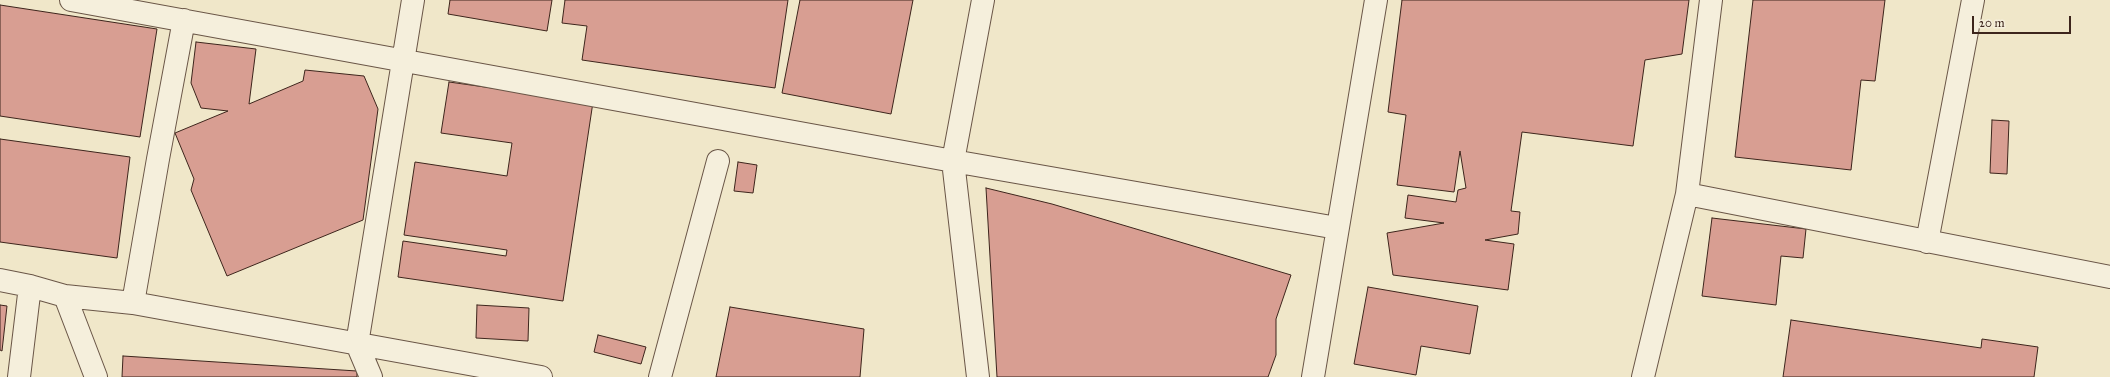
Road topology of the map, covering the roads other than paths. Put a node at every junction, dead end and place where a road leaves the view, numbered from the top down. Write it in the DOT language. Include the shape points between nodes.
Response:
graph roads {
  1 [pos="71,0"];
  2 [pos="413,0"];
  3 [pos="983,0"];
  4 [pos="1376,0"];
  5 [pos="1711,0"];
  6 [pos="1973,0"];
  7 [pos="184,20"];
  8 [pos="404,60"];
  9 [pos="718,161"];
  10 [pos="953,161"];
  11 [pos="1687,194"];
  12 [pos="1337,228"];
  13 [pos="1927,242"];
  14 [pos="2110,277"];
  15 [pos="0,280"];
  16 [pos="30,286"];
  17 [pos="65,296"];
  18 [pos="133,303"];
  19 [pos="357,344"];
  20 [pos="19,377"];
  21 [pos="96,377"];
  22 [pos="371,377"];
  23 [pos="541,377"];
  24 [pos="660,377"];
  25 [pos="978,377"];
  26 [pos="1313,377"];
  27 [pos="1643,377"];
  1 -- 7 [label="street"];
  2 -- 8 [label="street"];
  3 -- 10 [label="street"];
  4 -- 12 [label="street"];
  5 -- 11 [label="street"];
  6 -- 13 [label="street"];
  7 -- 8 [label="street"];
  7 -- 18 [label="street"];
  8 -- 10 [label="street"];
  8 -- 19 [label="street"];
  9 -- 24 [label="street"];
  10 -- 12 [label="street"];
  10 -- 25 [label="street"];
  11 -- 13 [label="street"];
  11 -- 27 [label="street"];
  12 -- 26 [label="street"];
  13 -- 14 [label="street"];
  15 -- 16 [label="street"];
  16 -- 17 [label="street"];
  16 -- 20 [label="street"];
  17 -- 18 [label="street"];
  17 -- 21 [label="street"];
  18 -- 19 [label="street"];
  19 -- 22 [label="street"];
  19 -- 23 [label="street"];
}
